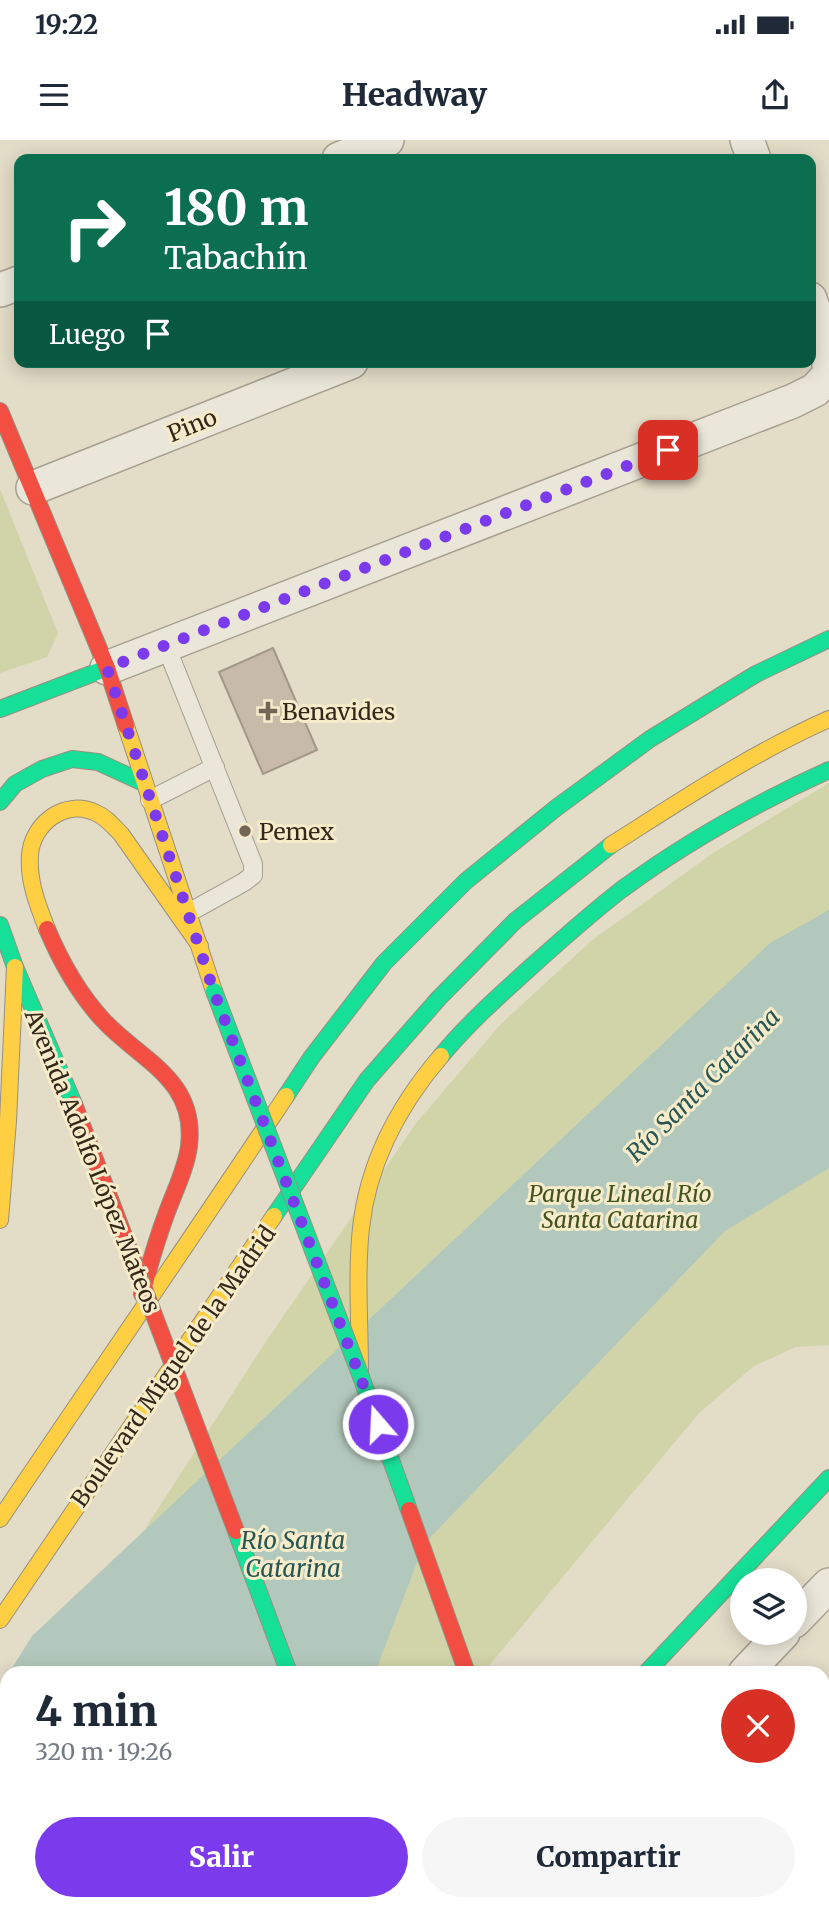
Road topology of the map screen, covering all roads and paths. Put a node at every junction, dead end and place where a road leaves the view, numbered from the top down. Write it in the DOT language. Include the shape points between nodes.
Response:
graph roads {
  1 [pos="387,140"];
  2 [pos="352,154"];
  3 [pos="816,316"];
  4 [pos="829,366"];
  5 [pos="337,368"];
  6 [pos="829,375"];
  7 [pos="0,411"];
  8 [pos="33,488"];
  9 [pos="829,639"];
  10 [pos="166,646"];
  11 [pos="107,668"];
  12 [pos="0,709"];
  13 [pos="829,719"];
  14 [pos="215,767"];
  15 [pos="829,771"];
  16 [pos="147,791"];
  17 [pos="0,802"];
  18 [pos="188,913"];
  19 [pos="0,925"];
  20 [pos="200,946"];
  21 [pos="9,962"];
  22 [pos="0,1220"];
  23 [pos="136,1317"];
  24 [pos="360,1374"];
  25 [pos="829,1478"];
  26 [pos="0,1519"];
  27 [pos="829,1585"];
  28 [pos="807,1608"];
  29 [pos="0,1620"];
  30 [pos="772,1645"];
  31 [pos="286,1666"];
  32 [pos="464,1666"];
  33 [pos="653,1666"];
  34 [pos="752,1666"];
  1 -- 2 [label="street"];
  3 -- 4 [label="street"];
  5 -- 8 [label="street, Pino"];
  6 -- 10 [label="street" via="815,390 793,401"];
  7 -- 8 [label="main road"];
  8 -- 11 [label="main road"];
  9 -- 23 [label="main road" via="756,674 650,739 556,808 457,890 384,963 311,1058"];
  10 -- 11 [label="street"];
  10 -- 14 [label="lane"];
  11 -- 12 [label="main road"];
  11 -- 16 [label="main road"];
  13 -- 29 [label="main road, Boulevard Miguel de la Madrid" via="709,782 601,852 515,921 439,998 367,1080"];
  14 -- 16 [label="lane"];
  14 -- 18 [label="lane" via="253,864 253,875"];
  15 -- 24 [label="main road" via="716,828 624,888 482,1011 433,1067 394,1121 365,1206 360,1237"];
  16 -- 17 [label="main road" via="98,762 72,759 15,784"];
  16 -- 18 [label="main road"];
  18 -- 20 [label="main road"];
  19 -- 21 [label="main road, Avenida Adolfo López Mateos"];
  20 -- 23 [label="main road" via="110,820 73,808 59,811 41,825 31,844 30,868 35,896 57,948 105,1023 148,1057 176,1087 188,1117 187,1164 157,1240"];
  20 -- 24 [label="main road, bridge"];
  21 -- 22 [label="main road" via="8,1121"];
  21 -- 31 [label="main road, Avenida Adolfo López Mateos, bridge" via="74,1104"];
  23 -- 26 [label="main road"];
  24 -- 32 [label="main road, bridge"];
  25 -- 33 [label="main road"];
  27 -- 28 [label="street"];
  30 -- 34 [label="street"];
}
